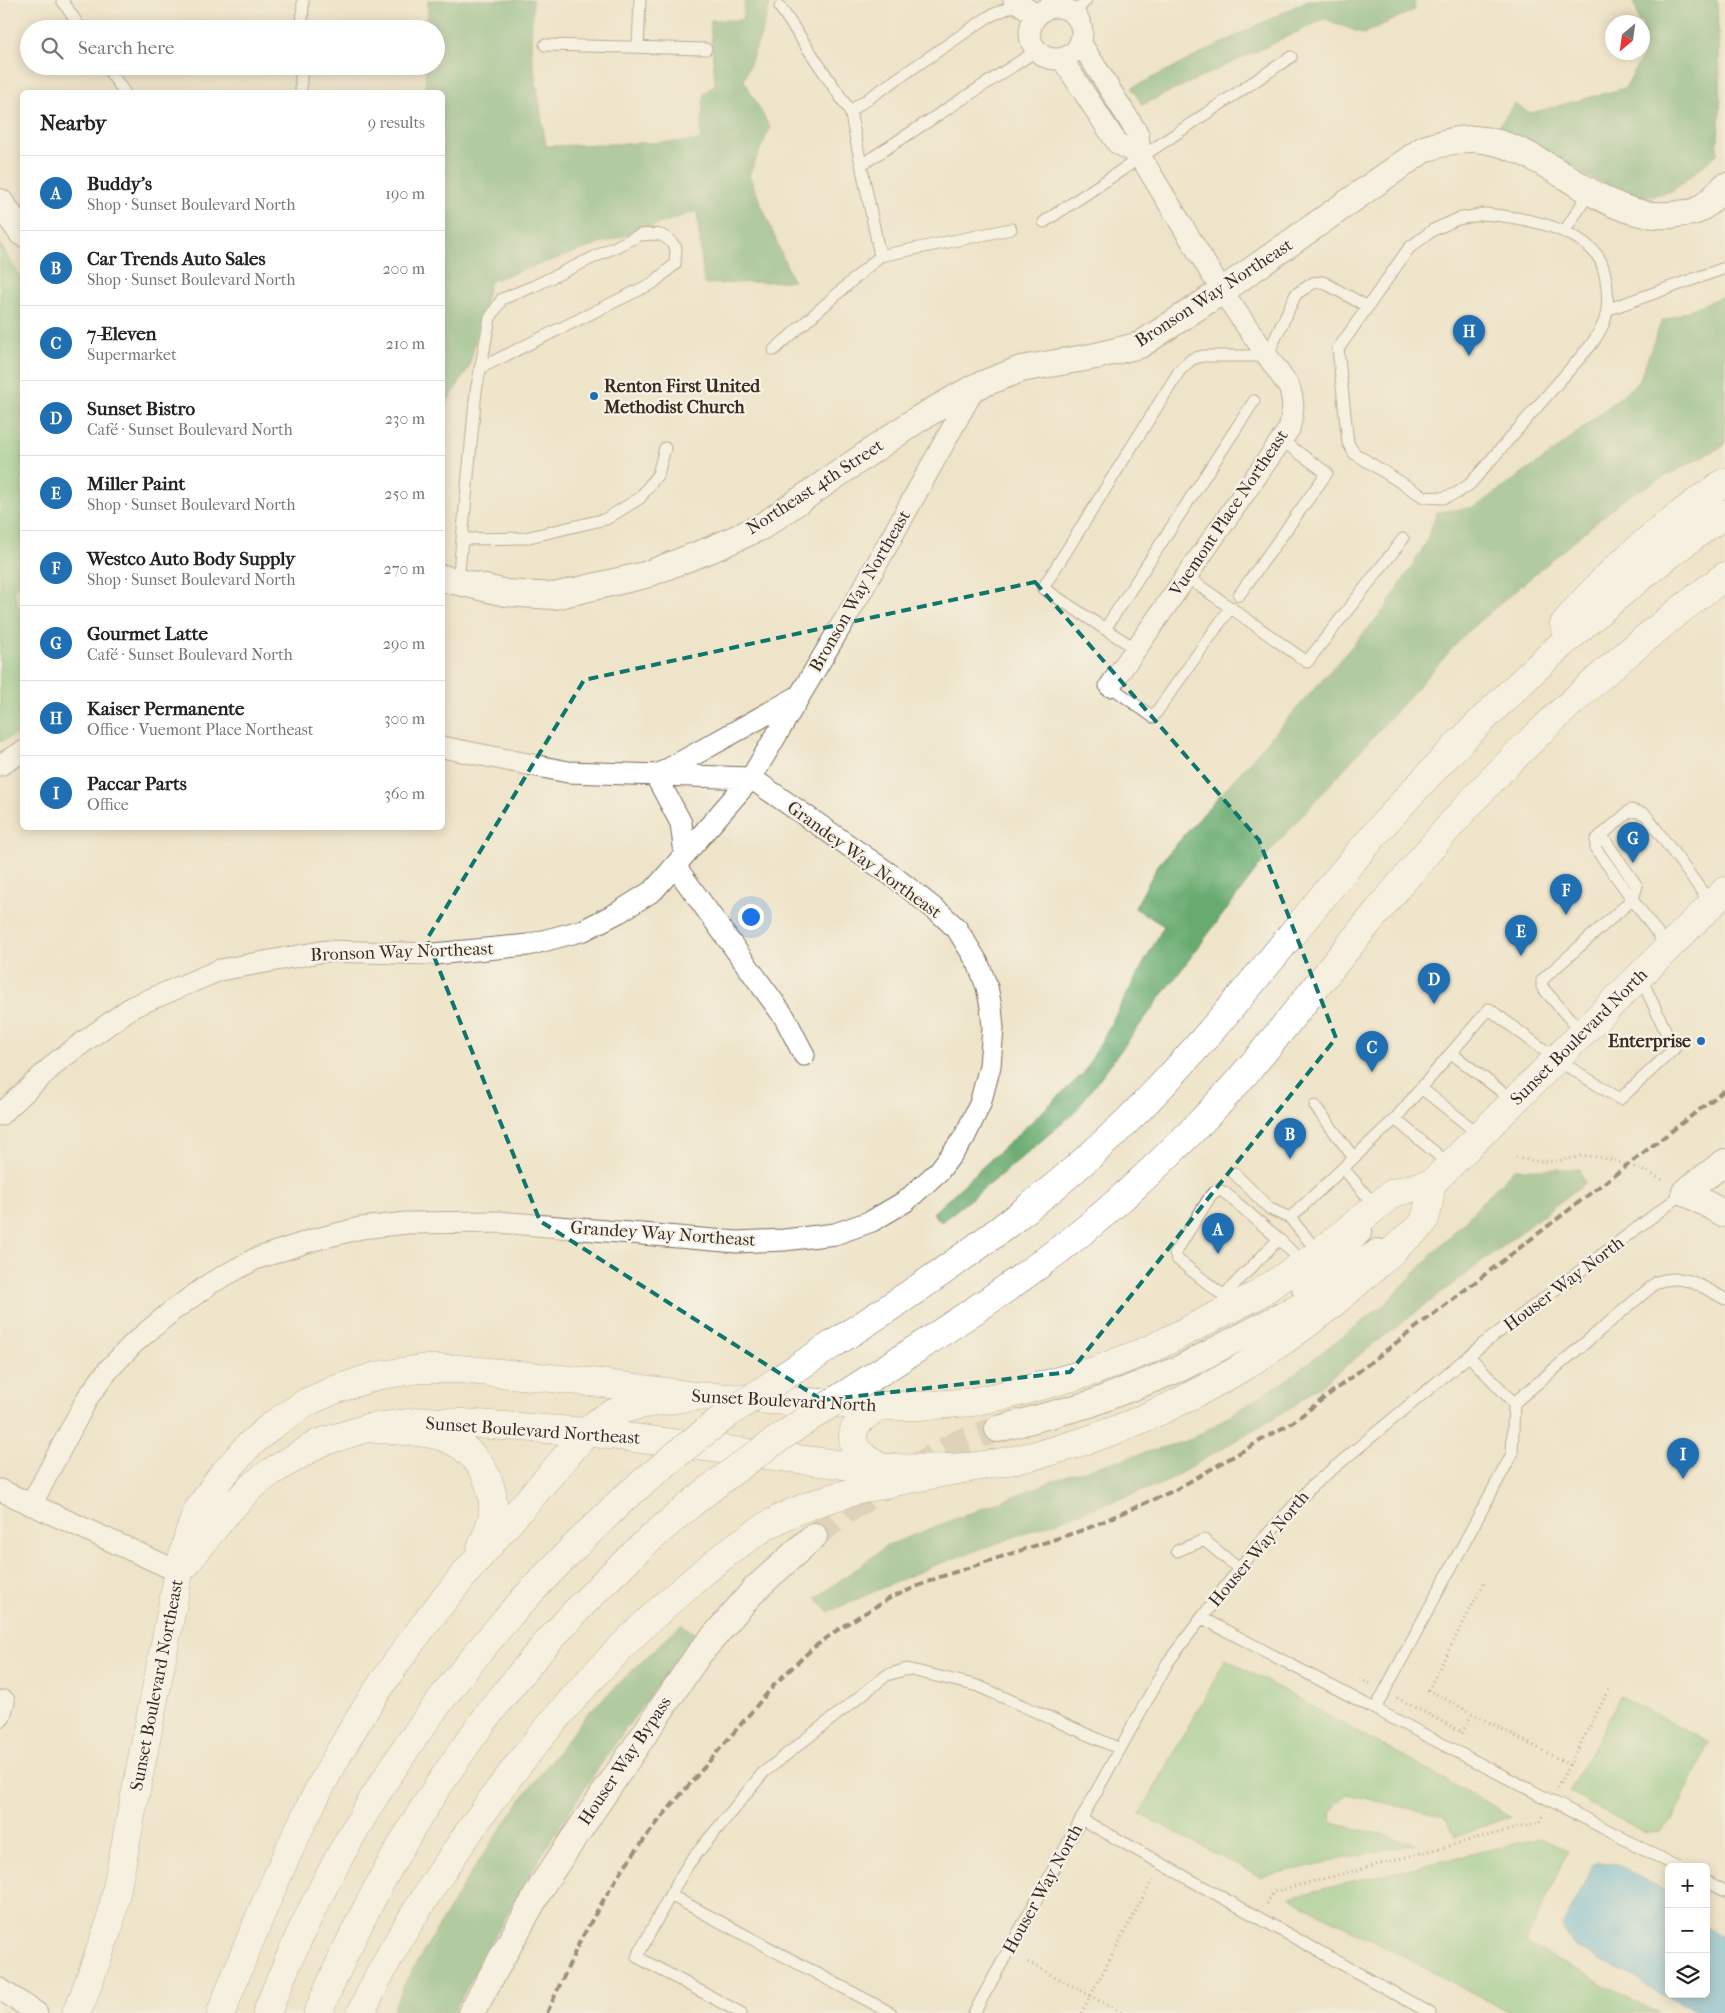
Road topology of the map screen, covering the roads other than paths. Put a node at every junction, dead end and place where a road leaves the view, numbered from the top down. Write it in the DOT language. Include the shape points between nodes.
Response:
graph roads {
  1 [pos="62,0"];
  2 [pos="303,0"];
  3 [pos="640,0"];
  4 [pos="1015,2"];
  5 [pos="780,7"];
  6 [pos="1080,7"];
  7 [pos="1037,16"];
  8 [pos="76,20"];
  9 [pos="302,20"];
  10 [pos="1080,42"];
  11 [pos="545,46"];
  12 [pos="638,47"];
  13 [pos="706,49"];
  14 [pos="1036,51"];
  15 [pos="1291,57"];
  16 [pos="1062,59"];
  17 [pos="112,75"];
  18 [pos="302,75"];
  19 [pos="123,90"];
  20 [pos="301,90"];
  21 [pos="850,110"];
  22 [pos="1140,156"];
  23 [pos="861,166"];
  24 [pos="1725,186"];
  25 [pos="1591,190"];
  26 [pos="0,202"];
  27 [pos="1044,222"];
  28 [pos="1011,229"];
  29 [pos="20,230"];
  30 [pos="1564,232"];
  31 [pos="880,256"];
  32 [pos="1725,268"];
  33 [pos="1222,291"];
  34 [pos="1368,307"];
  35 [pos="1609,309"];
  36 [pos="774,350"];
  37 [pos="1268,356"];
  38 [pos="480,368"];
  39 [pos="975,387"];
  40 [pos="1254,401"];
  41 [pos="1281,440"];
  42 [pos="666,448"];
  43 [pos="1725,482"];
  44 [pos="1725,514"];
  45 [pos="462,539"];
  46 [pos="1403,539"];
  47 [pos="1186,576"];
  48 [pos="1725,576"];
  49 [pos="450,580"];
  50 [pos="1239,595"];
  51 [pos="1231,607"];
  52 [pos="1105,629"];
  53 [pos="1136,649"];
  54 [pos="1110,686"];
  55 [pos="800,696"];
  56 [pos="1504,697"];
  57 [pos="445,748"];
  58 [pos="20,753"];
  59 [pos="0,765"];
  60 [pos="656,776"];
  61 [pos="751,778"];
  62 [pos="680,860"];
  63 [pos="1718,898"];
  64 [pos="1633,899"];
  65 [pos="1668,948"];
  66 [pos="1640,976"];
  67 [pos="1582,1033"];
  68 [pos="1451,1053"];
  69 [pos="804,1055"];
  70 [pos="1556,1059"];
  71 [pos="1421,1088"];
  72 [pos="1514,1101"];
  73 [pos="1315,1106"];
  74 [pos="0,1115"];
  75 [pos="1395,1119"];
  76 [pos="1480,1135"];
  77 [pos="1354,1158"];
  78 [pos="1725,1162"];
  79 [pos="1343,1168"];
  80 [pos="1234,1173"];
  81 [pos="1441,1174"];
  82 [pos="1685,1192"];
  83 [pos="1385,1200"];
  84 [pos="1725,1214"];
  85 [pos="1290,1218"];
  86 [pos="1423,1223"];
  87 [pos="1279,1239"];
  88 [pos="1312,1258"];
  89 [pos="1725,1300"];
  90 [pos="1229,1301"];
  91 [pos="1263,1324"];
  92 [pos="1469,1356"];
  93 [pos="695,1396"];
  94 [pos="1514,1403"];
  95 [pos="882,1406"];
  96 [pos="367,1428"];
  97 [pos="998,1430"];
  98 [pos="586,1432"];
  99 [pos="991,1464"];
  100 [pos="883,1468"];
  101 [pos="0,1490"];
  102 [pos="31,1505"];
  103 [pos="814,1536"];
  104 [pos="1178,1552"];
  105 [pos="1239,1569"];
  106 [pos="469,1570"];
  107 [pos="179,1572"];
  108 [pos="1202,1618"];
  109 [pos="1375,1709"];
  110 [pos="1120,1749"];
  111 [pos="1081,1819"];
  112 [pos="1670,1863"];
  113 [pos="1710,1884"];
  114 [pos="1725,1891"];
  115 [pos="670,1895"];
  116 [pos="0,1989"];
  117 [pos="32,2012"];
  118 [pos="76,2013"];
  119 [pos="221,2013"];
  120 [pos="267,2013"];
  121 [pos="318,2013"];
  122 [pos="360,2013"];
  123 [pos="471,2013"];
  124 [pos="741,2013"];
  125 [pos="891,2013"];
  126 [pos="974,2013"];
  127 [pos="1430,2013"];
  1 -- 8 [label="lane"];
  2 -- 9 [label="lane"];
  3 -- 12 [label="lane"];
  4 -- 7 [label="street"];
  4 -- 21 [label="lane"];
  5 -- 21 [label="lane"];
  6 -- 7 [label="street" via="1057,7 1041,11"];
  6 -- 10 [label="street"];
  7 -- 14 [label="street" via="1030,30"];
  10 -- 16 [label="street" via="1074,52"];
  10 -- 22 [label="street, Vuemont Place Northeast" via="1138,134"];
  11 -- 12 [label="lane"];
  12 -- 13 [label="lane"];
  14 -- 16 [label="street" via="1046,58"];
  14 -- 23 [label="lane"];
  15 -- 22 [label="lane"];
  16 -- 22 [label="street, Vuemont Place Northeast" via="1117,143"];
  17 -- 19 [label="lane"];
  18 -- 20 [label="lane"];
  21 -- 23 [label="lane"];
  22 -- 27 [label="lane"];
  22 -- 33 [label="street, Vuemont Place Northeast"];
  23 -- 31 [label="lane"];
  24 -- 25 [label="street, Bronson Way Northeast" via="1696,211 1664,216 1622,209"];
  25 -- 30 [label="lane"];
  25 -- 33 [label="street, Bronson Way Northeast" via="1530,155 1501,144 1475,139 1447,142 1424,149"];
  26 -- 29 [label="street"];
  28 -- 31 [label="lane"];
  30 -- 34 [label="lane" via="1516,217 1484,214 1458,218 1433,230 1409,248"];
  30 -- 35 [label="lane" via="1584,242 1598,257 1606,278"];
  31 -- 36 [label="lane"];
  32 -- 35 [label="lane"];
  33 -- 37 [label="street, Vuemont Place Northeast"];
  33 -- 39 [label="street, Bronson Way Northeast" via="1140,346 1021,369"];
  34 -- 35 [label="lane" via="1338,349 1348,443 1354,453 1424,497 1443,498 1470,484 1591,345 1602,329"];
  34 -- 37 [label="lane" via="1323,282 1313,283 1296,294"];
  37 -- 41 [label="street, Vuemont Place Northeast" via="1294,399 1289,428"];
  37 -- 52 [label="lane" via="1203,356 1192,359 1180,370 1043,588"];
  38 -- 38 [label="lane" via="490,318 502,299 640,235 656,233 669,238 676,248 675,264 653,284"];
  38 -- 45 [label="lane"];
  39 -- 49 [label="street, Northeast 4th Street" via="918,418 760,527 644,575 554,596 506,593"];
  39 -- 55 [label="street, Bronson Way Northeast"];
  40 -- 52 [label="lane"];
  41 -- 47 [label="street, Vuemont Place Northeast"];
  41 -- 50 [label="lane" via="1327,473"];
  42 -- 45 [label="lane" via="658,474 640,498 606,519 525,538"];
  43 -- 56 [label="main road" via="1685,509 1583,601"];
  44 -- 56 [label="main road" via="1629,586"];
  45 -- 49 [label="lane"];
  46 -- 51 [label="lane" via="1307,662"];
  47 -- 51 [label="lane"];
  47 -- 53 [label="street, Vuemont Place Northeast"];
  48 -- 121 [label="main road, bridge" via="1572,703 1486,786 1233,1086 1156,1166 1078,1235 987,1303 768,1445 640,1548 583,1604 544,1646 472,1736 424,1806 377,1887 339,1962"];
  51 -- 54 [label="lane" via="1153,717"];
  52 -- 53 [label="lane"];
  53 -- 54 [label="street, Vuemont Place Northeast"];
  55 -- 60 [label="street"];
  55 -- 61 [label="street, Bronson Way Northeast"];
  56 -- 120 [label="main road, bridge" via="1384,824 1205,1037 1163,1085 1114,1133 1010,1222 895,1305 730,1413 682,1449 623,1499 575,1546 503,1623 426,1720 355,1830 298,1940"];
  57 -- 60 [label="street" via="568,772"];
  58 -- 59 [label="street"];
  60 -- 61 [label="street"];
  60 -- 62 [label="street" via="681,823"];
  61 -- 62 [label="street, Bronson Way Northeast"];
  61 -- 102 [label="street, Grandey Way Northeast" via="897,879 941,914 957,929 978,963 991,1006 990,1066 980,1104 964,1138 939,1171 906,1201 872,1221 835,1234 736,1242 498,1222 406,1223 361,1228 255,1259 211,1283 172,1310 109,1369 88,1397"];
  62 -- 69 [label="street" via="786,1018"];
  62 -- 74 [label="street, Bronson Way Northeast" via="654,890 619,912 584,930 528,945 434,954 326,951 220,970 132,1007 59,1060"];
  63 -- 64 [label="lane" via="1645,814 1631,810 1596,840 1596,849"];
  63 -- 65 [label="main road, Sunset Boulevard North"];
  64 -- 65 [label="lane"];
  64 -- 67 [label="lane" via="1542,980 1542,988"];
  65 -- 66 [label="main road, Sunset Boulevard North"];
  66 -- 67 [label="main road, Sunset Boulevard North"];
  66 -- 70 [label="lane" via="1674,1048 1620,1099"];
  67 -- 70 [label="main road, Sunset Boulevard North"];
  68 -- 70 [label="lane" via="1489,1009"];
  68 -- 71 [label="lane"];
  68 -- 72 [label="lane"];
  70 -- 72 [label="main road, Sunset Boulevard North"];
  71 -- 75 [label="lane"];
  71 -- 76 [label="lane"];
  72 -- 76 [label="main road, Sunset Boulevard North"];
  73 -- 77 [label="lane"];
  75 -- 77 [label="lane"];
  75 -- 81 [label="lane"];
  76 -- 81 [label="main road, Sunset Boulevard North"];
  77 -- 79 [label="lane"];
  78 -- 82 [label="street, Houser Way North"];
  79 -- 83 [label="lane"];
  79 -- 85 [label="lane"];
  80 -- 85 [label="lane" via="1270,1209"];
  81 -- 83 [label="main road, Sunset Boulevard North"];
  81 -- 86 [label="main road"];
  82 -- 84 [label="street"];
  82 -- 92 [label="lane, Houser Way North"];
  83 -- 88 [label="main road, Sunset Boulevard North"];
  83 -- 91 [label="street" via="1318,1276"];
  85 -- 88 [label="lane"];
  86 -- 91 [label="street" via="1304,1304"];
  86 -- 99 [label="main road" via="1321,1314 1241,1370 1147,1417 1082,1441"];
  87 -- 88 [label="lane"];
  87 -- 90 [label="lane"];
  87 -- 90 [label="lane" via="1224,1192 1217,1190 1211,1195 1175,1253 1177,1259"];
  88 -- 90 [label="main road, Sunset Boulevard North" via="1255,1296"];
  89 -- 94 [label="lane" via="1681,1278 1657,1282"];
  90 -- 95 [label="main road, Sunset Boulevard North" via="1153,1348 1094,1370 972,1402"];
  91 -- 97 [label="street" via="1221,1348 1135,1388"];
  92 -- 94 [label="lane"];
  92 -- 105 [label="lane, Houser Way North" via="1312,1486"];
  93 -- 95 [label="main road, Sunset Boulevard North"];
  93 -- 98 [label="main road" via="616,1412"];
  93 -- 107 [label="main road, Sunset Boulevard North" via="459,1369 420,1369 376,1376 337,1389 307,1402 271,1426 219,1479 198,1510"];
  94 -- 109 [label="lane" via="1512,1454"];
  95 -- 100 [label="main road" via="859,1420 853,1437 860,1455"];
  96 -- 98 [label="main road, Sunset Boulevard Northeast" via="426,1421"];
  96 -- 106 [label="main road" via="436,1435 455,1442 480,1465 490,1487 493,1513 487,1535"];
  96 -- 107 [label="main road, Sunset Boulevard Northeast" via="319,1443 251,1487"];
  98 -- 100 [label="main road, Sunset Boulevard Northeast" via="844,1466"];
  98 -- 106 [label="main road"];
  99 -- 100 [label="main road"];
  99 -- 122 [label="main road" via="854,1492 783,1517 740,1542 653,1615 565,1705 500,1786 409,1921"];
  101 -- 102 [label="street"];
  102 -- 107 [label="street"];
  103 -- 123 [label="street, Houser Way Bypass" via="755,1589 698,1655 544,1882"];
  104 -- 105 [label="lane" via="1204,1540"];
  105 -- 108 [label="lane, Houser Way North"];
  106 -- 119 [label="main road" via="392,1669 330,1767 282,1861"];
  107 -- 118 [label="main road, Sunset Boulevard Northeast" via="110,1923"];
  108 -- 109 [label="lane"];
  108 -- 110 [label="lane, Houser Way North" via="1168,1662"];
  109 -- 112 [label="lane"];
  110 -- 111 [label="lane, Houser Way North"];
  110 -- 115 [label="lane" via="978,1686 907,1669 887,1675 763,1773 689,1863"];
  111 -- 126 [label="lane, Houser Way North"];
  111 -- 127 [label="lane"];
  113 -- 114 [label="lane"];
  115 -- 124 [label="lane" via="637,1957"];
  115 -- 125 [label="lane"];
  116 -- 117 [label="street"];
}
